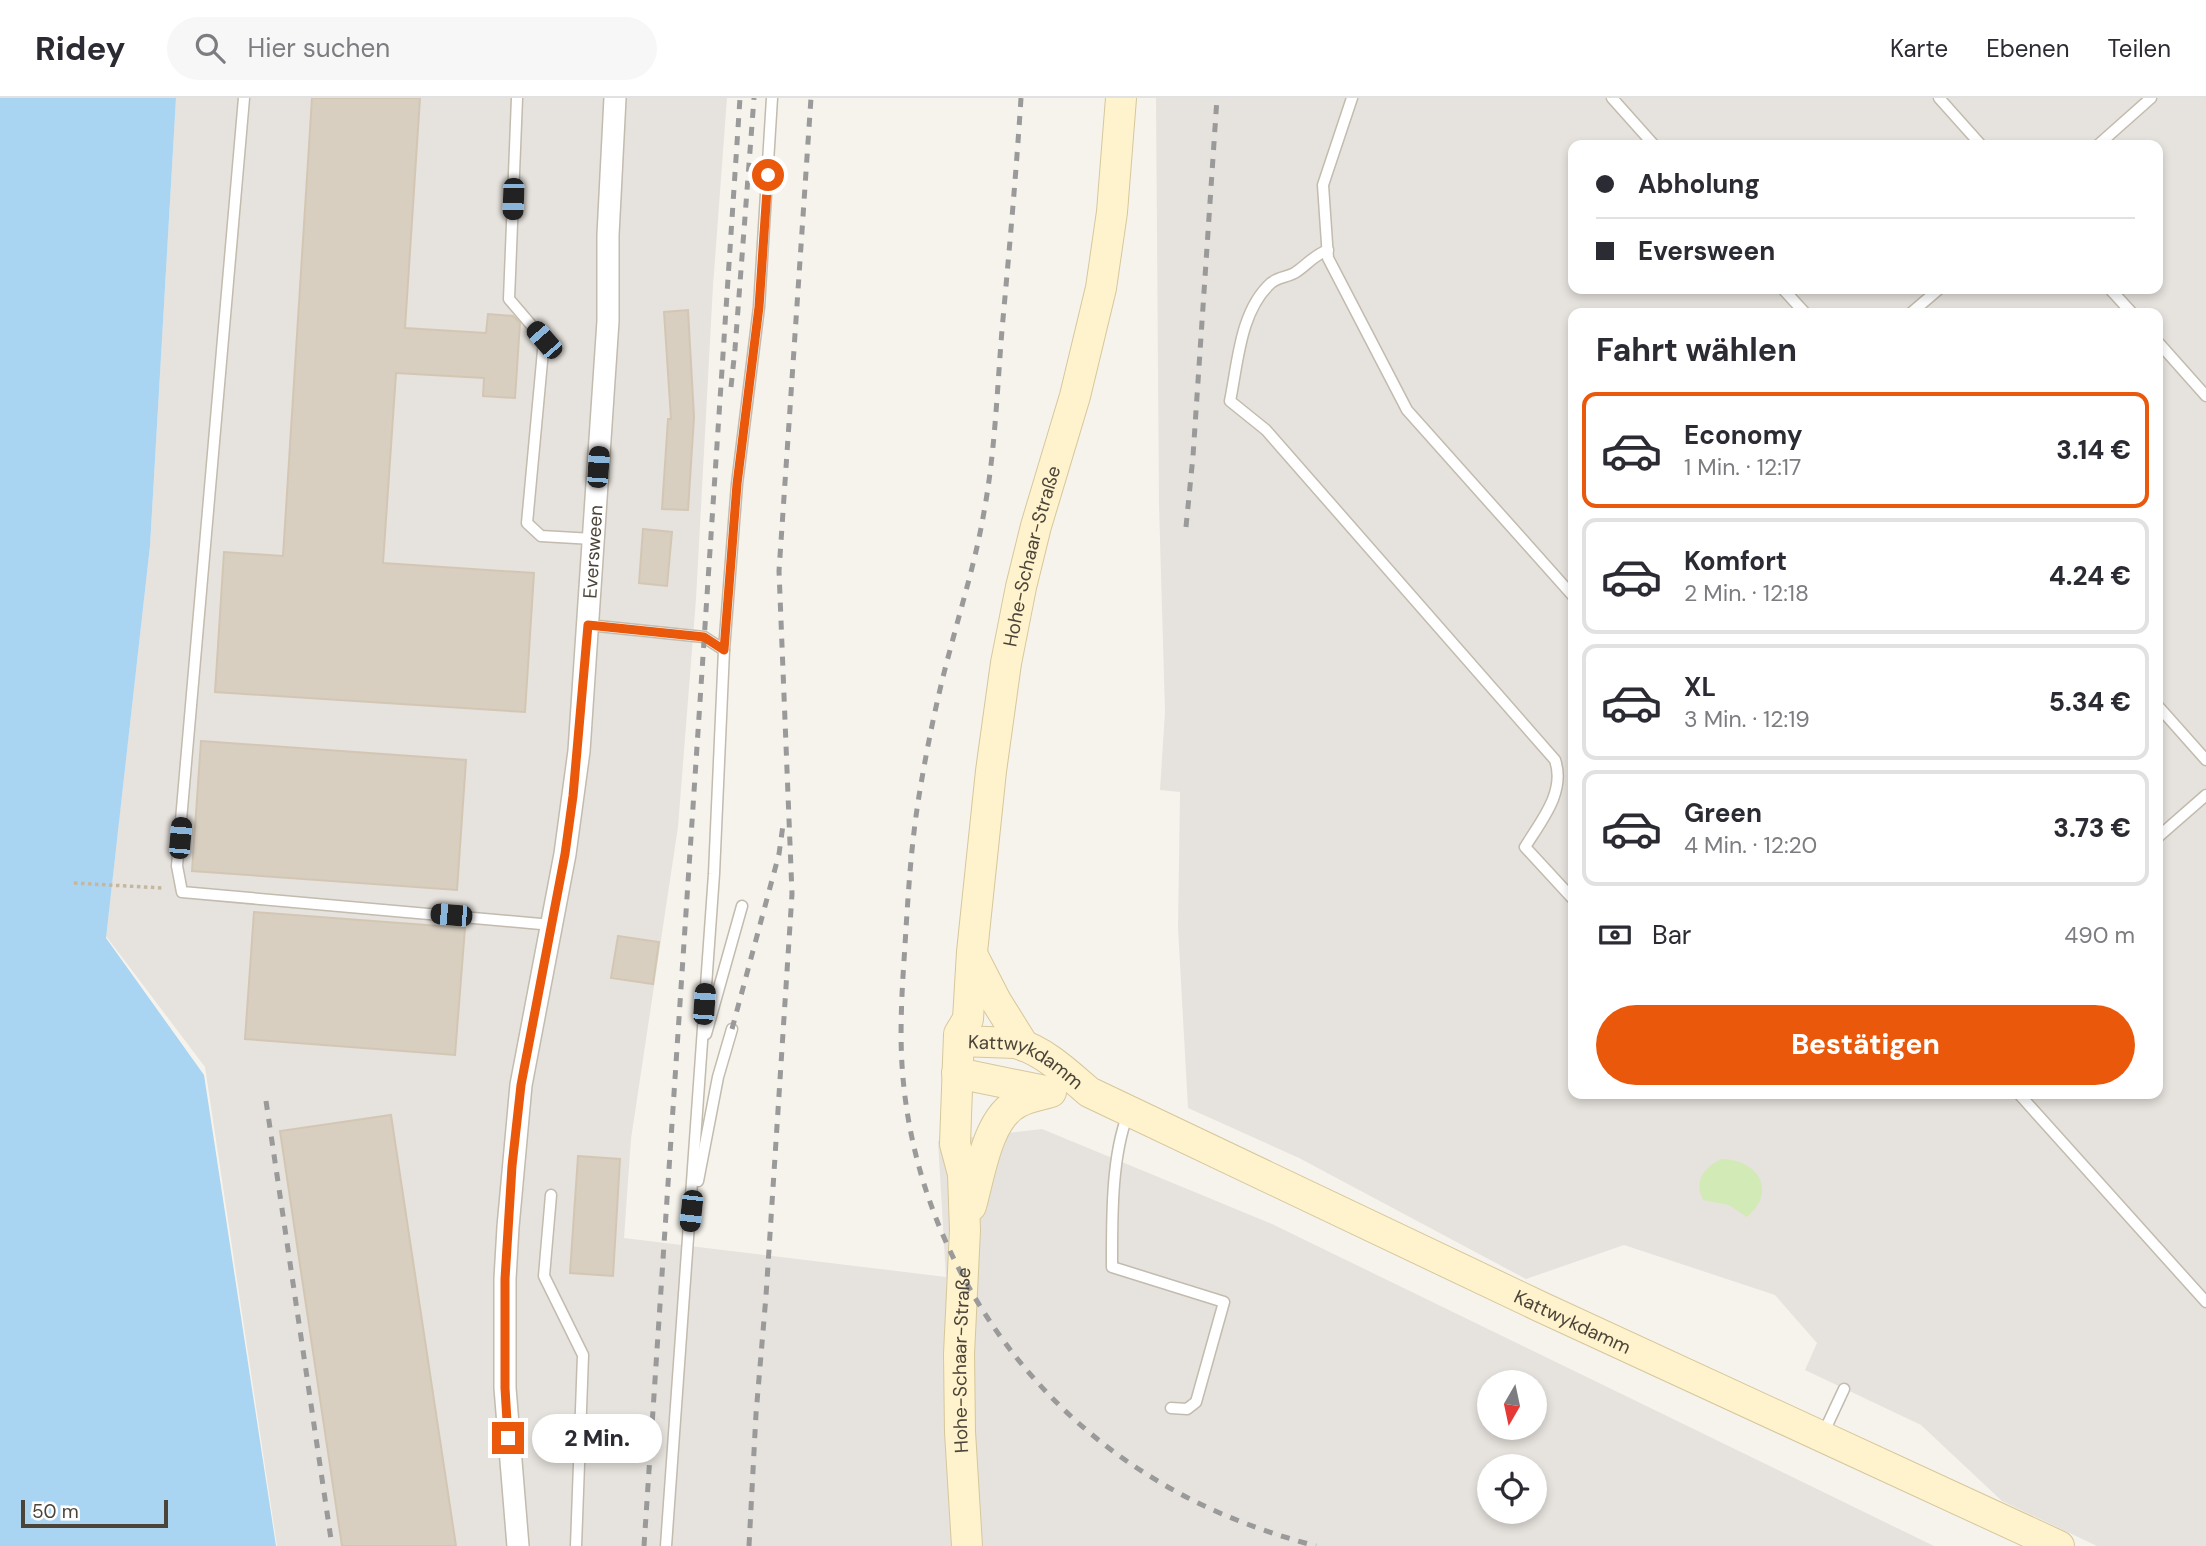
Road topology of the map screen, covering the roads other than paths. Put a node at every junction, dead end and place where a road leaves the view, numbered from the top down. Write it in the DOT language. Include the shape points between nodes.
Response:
graph roads {
  1 [pos="244,98"];
  2 [pos="517,98"];
  3 [pos="615,98"];
  4 [pos="772,98"];
  5 [pos="1121,98"];
  6 [pos="1352,98"];
  7 [pos="1612,98"];
  8 [pos="1939,98"];
  9 [pos="2151,98"];
  10 [pos="1650,140"];
  11 [pos="1977,140"];
  12 [pos="2104,140"];
  13 [pos="1328,250"];
  14 [pos="1788,294"];
  15 [pos="1932,294"];
  16 [pos="2115,294"];
  17 [pos="1800,308"];
  18 [pos="1917,308"];
  19 [pos="2127,308"];
  20 [pos="2163,348"];
  21 [pos="2206,396"];
  22 [pos="593,539"];
  23 [pos="1568,590"];
  24 [pos="588,625"];
  25 [pos="724,650"];
  26 [pos="2163,712"];
  27 [pos="2206,760"];
  28 [pos="2206,795"];
  29 [pos="2163,832"];
  30 [pos="1568,894"];
  31 [pos="742,906"];
  32 [pos="552,925"];
  33 [pos="972,952"];
  34 [pos="732,1029"];
  35 [pos="968,1034"];
  36 [pos="1024,1045"];
  37 [pos="700,1057"];
  38 [pos="966,1074"];
  39 [pos="1051,1092"];
  40 [pos="1089,1092"];
  41 [pos="2023,1099"];
  42 [pos="1129,1111"];
  43 [pos="551,1195"];
  44 [pos="691,1211"];
  45 [pos="965,1230"];
  46 [pos="2206,1302"];
  47 [pos="1844,1390"];
  48 [pos="1171,1408"];
  49 [pos="1822,1437"];
  50 [pos="2048,1544"];
  51 [pos="518,1546"];
  52 [pos="576,1546"];
  53 [pos="666,1546"];
  54 [pos="967,1546"];
  1 -- 32 [label="lane" via="177,866 182,891"];
  2 -- 22 [label="lane" via="509,299 544,340 527,523 541,536"];
  3 -- 22 [label="street, Eversween" via="608,321"];
  4 -- 25 [label="lane" via="759,307 737,484"];
  5 -- 33 [label="main road, Hohe-Schaar-Straße" via="1101,288 1036,526 1006,663"];
  6 -- 13 [label="lane" via="1322,185"];
  7 -- 10 [label="lane"];
  8 -- 11 [label="lane"];
  9 -- 12 [label="lane"];
  13 -- 23 [label="lane" via="1328,258 1407,410"];
  13 -- 30 [label="lane" via="1272,283 1252,308 1230,401 1266,430 1555,761 1559,786 1525,847"];
  14 -- 17 [label="lane"];
  15 -- 18 [label="lane"];
  16 -- 19 [label="lane"];
  20 -- 21 [label="lane"];
  22 -- 24 [label="street, Eversween"];
  24 -- 25 [label="lane" via="704,637"];
  24 -- 32 [label="street, Eversween" via="573,796"];
  25 -- 37 [label="lane"];
  26 -- 27 [label="lane"];
  28 -- 29 [label="lane"];
  31 -- 37 [label="lane"];
  32 -- 51 [label="street, Eversween" via="521,1085 506,1266 505,1388"];
  33 -- 35 [label="main road, Hohe-Schaar-Straße"];
  33 -- 36 [label="main road"];
  34 -- 44 [label="lane"];
  35 -- 36 [label="main road, Kattwykdamm"];
  35 -- 38 [label="main road, Hohe-Schaar-Straße"];
  36 -- 40 [label="main road, Kattwykdamm"];
  37 -- 44 [label="lane"];
  38 -- 39 [label="main road, Kattwykdamm"];
  38 -- 45 [label="main road, Hohe-Schaar-Straße" via="955,1144 963,1174"];
  39 -- 40 [label="main road, Kattwykdamm"];
  39 -- 45 [label="main road" via="1020,1101 999,1119"];
  40 -- 42 [label="main road, Kattwykdamm"];
  41 -- 46 [label="lane"];
  42 -- 48 [label="lane" via="1117,1168 1112,1267 1224,1302 1196,1402 1187,1409"];
  42 -- 49 [label="main road, Kattwykdamm"];
  43 -- 52 [label="lane" via="544,1276 583,1355"];
  44 -- 53 [label="lane"];
  45 -- 54 [label="main road, Hohe-Schaar-Straße" via="959,1354"];
  47 -- 49 [label="lane"];
  49 -- 50 [label="main road, Kattwykdamm"];
}
